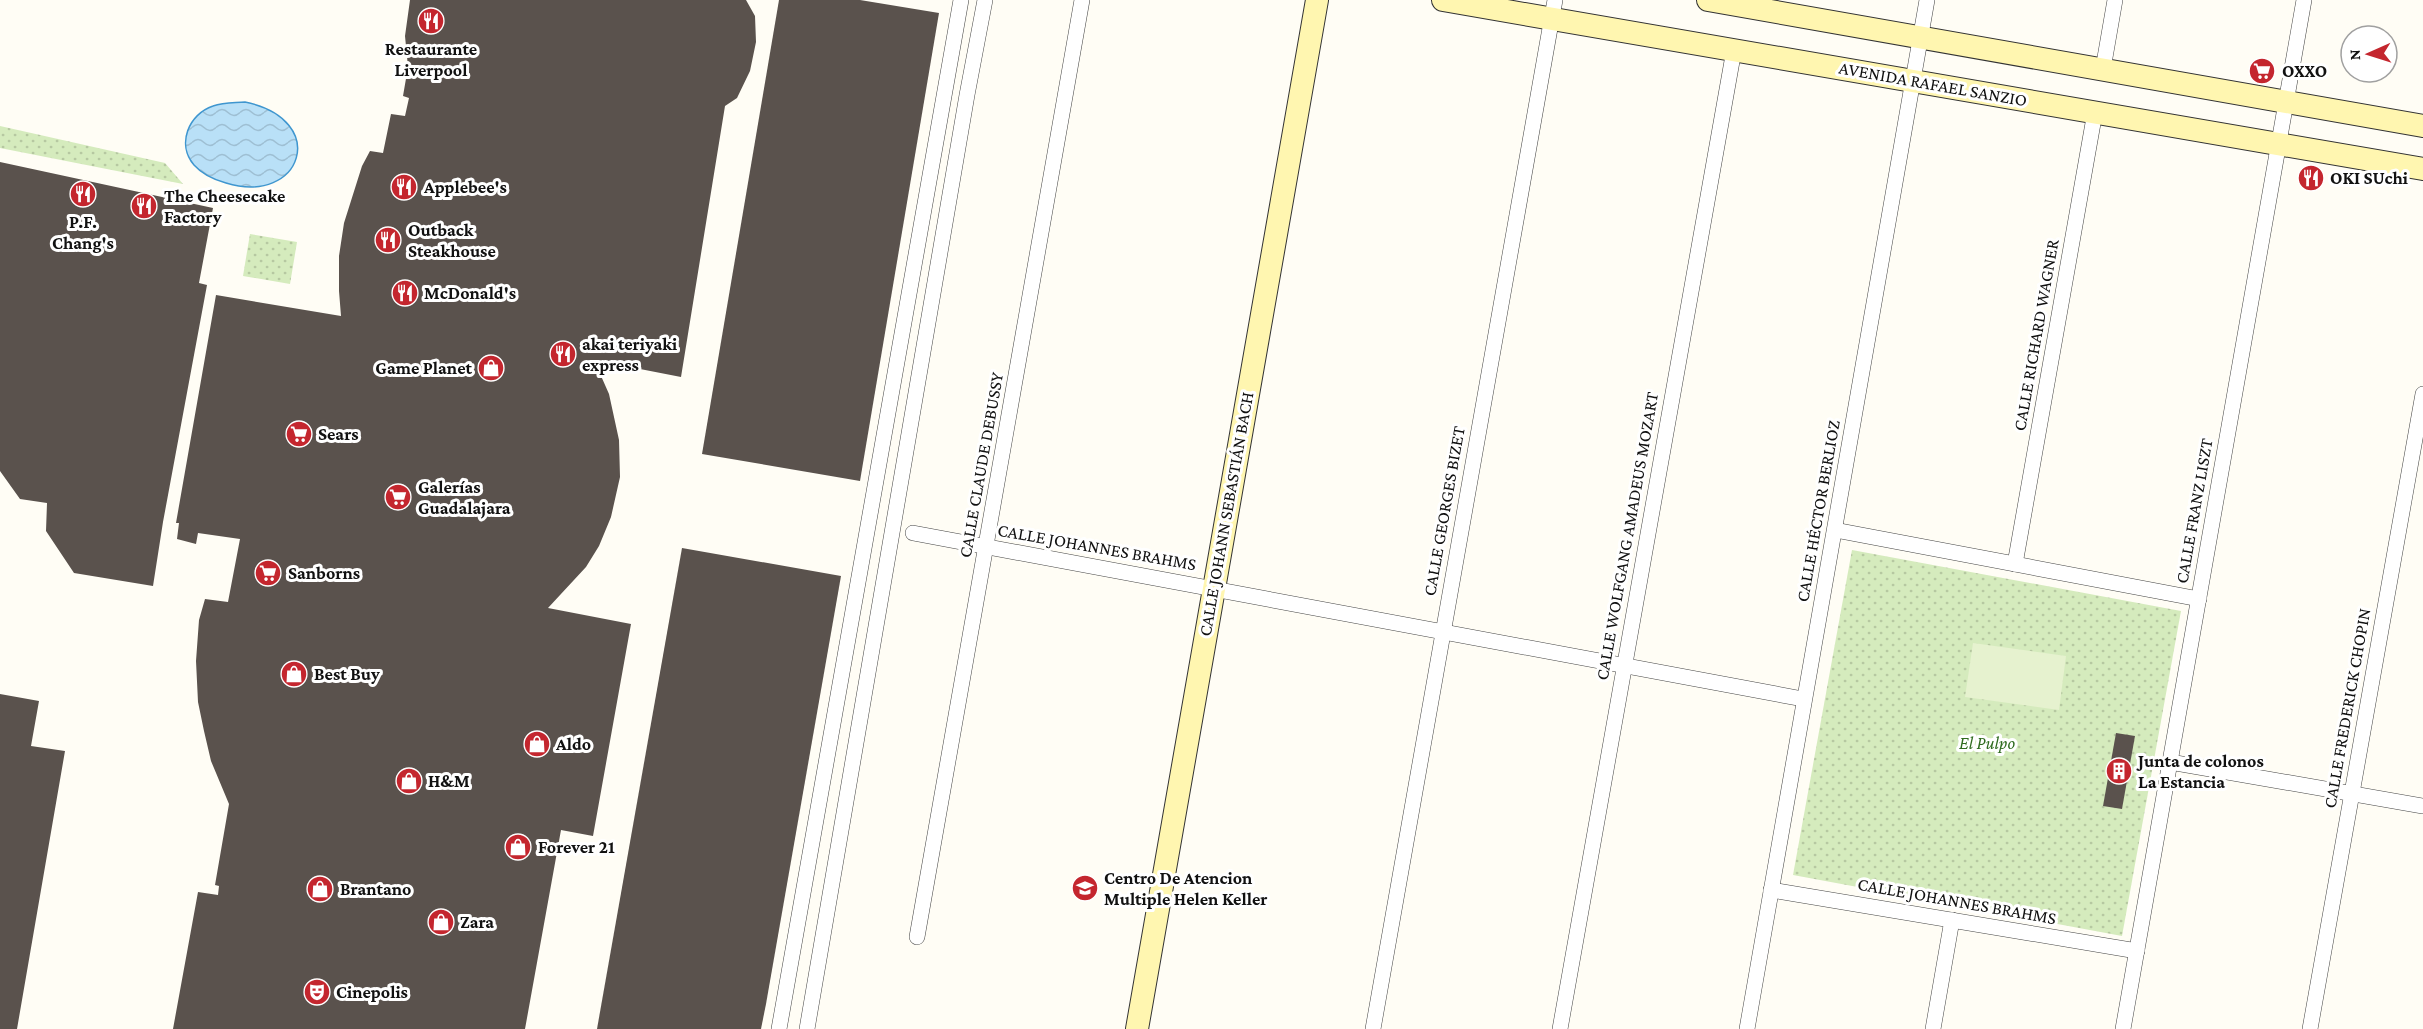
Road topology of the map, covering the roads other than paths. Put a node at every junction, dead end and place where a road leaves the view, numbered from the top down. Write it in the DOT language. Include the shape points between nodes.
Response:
graph roads {
  1 [pos="961,0"];
  2 [pos="986,0"];
  3 [pos="1082,0"];
  4 [pos="1317,0"];
  5 [pos="1443,0"];
  6 [pos="1708,0"];
  7 [pos="1927,0"];
  8 [pos="2115,0"];
  9 [pos="2304,0"];
  10 [pos="1742,3"];
  11 [pos="1553,9"];
  12 [pos="1921,37"];
  13 [pos="955,42"];
  14 [pos="976,47"];
  15 [pos="1734,50"];
  16 [pos="2103,69"];
  17 [pos="1913,81"];
  18 [pos="2287,102"];
  19 [pos="2095,112"];
  20 [pos="2423,126"];
  21 [pos="2279,144"];
  22 [pos="2423,169"];
  23 [pos="2423,394"];
  24 [pos="1835,530"];
  25 [pos="913,533"];
  26 [pos="986,547"];
  27 [pos="2015,564"];
  28 [pos="1213,588"];
  29 [pos="2199,599"];
  30 [pos="1443,631"];
  31 [pos="1624,665"];
  32 [pos="1803,699"];
  33 [pos="2170,762"];
  34 [pos="2352,794"];
  35 [pos="2423,806"];
  36 [pos="1771,890"];
  37 [pos="1952,920"];
  38 [pos="917,937"];
  39 [pos="2137,951"];
  40 [pos="779,1029"];
  41 [pos="807,1029"];
  42 [pos="1137,1029"];
  43 [pos="1372,1029"];
  44 [pos="1560,1029"];
  45 [pos="1747,1029"];
  46 [pos="1933,1029"];
  47 [pos="2123,1029"];
  48 [pos="2310,1029"];
  1 -- 13 [label="street"];
  2 -- 14 [label="street"];
  3 -- 26 [label="street, CALLE CLAUDE DEBUSSY"];
  4 -- 28 [label="main road, CALLE JOHANN SEBASTIÁN BACH"];
  5 -- 11 [label="main road, AVENIDA RAFAEL SANZIO"];
  6 -- 10 [label="main road"];
  7 -- 12 [label="street, CALLE HÉCTOR BERLIOZ"];
  8 -- 16 [label="street"];
  9 -- 18 [label="street, CALLE FRANZ LISZT"];
  10 -- 12 [label="main road"];
  11 -- 15 [label="main road, AVENIDA RAFAEL SANZIO"];
  11 -- 30 [label="street, CALLE GEORGES BIZET"];
  12 -- 16 [label="main road"];
  12 -- 17 [label="street, CALLE HÉCTOR BERLIOZ"];
  13 -- 14 [label="street"];
  13 -- 40 [label="street"];
  14 -- 41 [label="street"];
  15 -- 17 [label="main road, AVENIDA RAFAEL SANZIO"];
  15 -- 31 [label="street, CALLE WOLFGANG AMADEUS MOZART"];
  16 -- 18 [label="main road"];
  17 -- 19 [label="main road, AVENIDA RAFAEL SANZIO"];
  17 -- 24 [label="street, CALLE HÉCTOR BERLIOZ"];
  18 -- 20 [label="main road"];
  18 -- 21 [label="street, CALLE FRANZ LISZT"];
  19 -- 21 [label="main road, AVENIDA RAFAEL SANZIO"];
  19 -- 27 [label="street, CALLE RICHARD WAGNER"];
  21 -- 22 [label="main road, AVENIDA RAFAEL SANZIO"];
  21 -- 29 [label="street, CALLE FRANZ LISZT"];
  23 -- 34 [label="street, CALLE FREDERICK CHOPIN"];
  24 -- 27 [label="street"];
  24 -- 32 [label="street, CALLE HÉCTOR BERLIOZ"];
  25 -- 26 [label="street, CALLE JOHANNES BRAHMS"];
  26 -- 28 [label="street, CALLE JOHANNES BRAHMS"];
  26 -- 38 [label="street, CALLE CLAUDE DEBUSSY"];
  27 -- 29 [label="street"];
  28 -- 30 [label="street, CALLE JOHANNES BRAHMS"];
  28 -- 42 [label="main road, CALLE JOHANN SEBASTIÁN BACH"];
  29 -- 33 [label="street, CALLE FRANZ LISZT"];
  30 -- 31 [label="street, CALLE JOHANNES BRAHMS"];
  30 -- 43 [label="street, CALLE GEORGES BIZET"];
  31 -- 32 [label="street, CALLE JOHANNES BRAHMS"];
  31 -- 44 [label="street, CALLE WOLFGANG AMADEUS MOZART"];
  32 -- 36 [label="street, CALLE HÉCTOR BERLIOZ"];
  33 -- 34 [label="street"];
  33 -- 39 [label="street, CALLE FRANZ LISZT"];
  34 -- 35 [label="street"];
  34 -- 48 [label="street, CALLE FREDERICK CHOPIN"];
  36 -- 37 [label="street, CALLE JOHANNES BRAHMS"];
  36 -- 45 [label="street, CALLE HÉCTOR BERLIOZ"];
  37 -- 39 [label="street, CALLE JOHANNES BRAHMS"];
  37 -- 46 [label="street"];
  39 -- 47 [label="street, CALLE FRANZ LISZT"];
}
